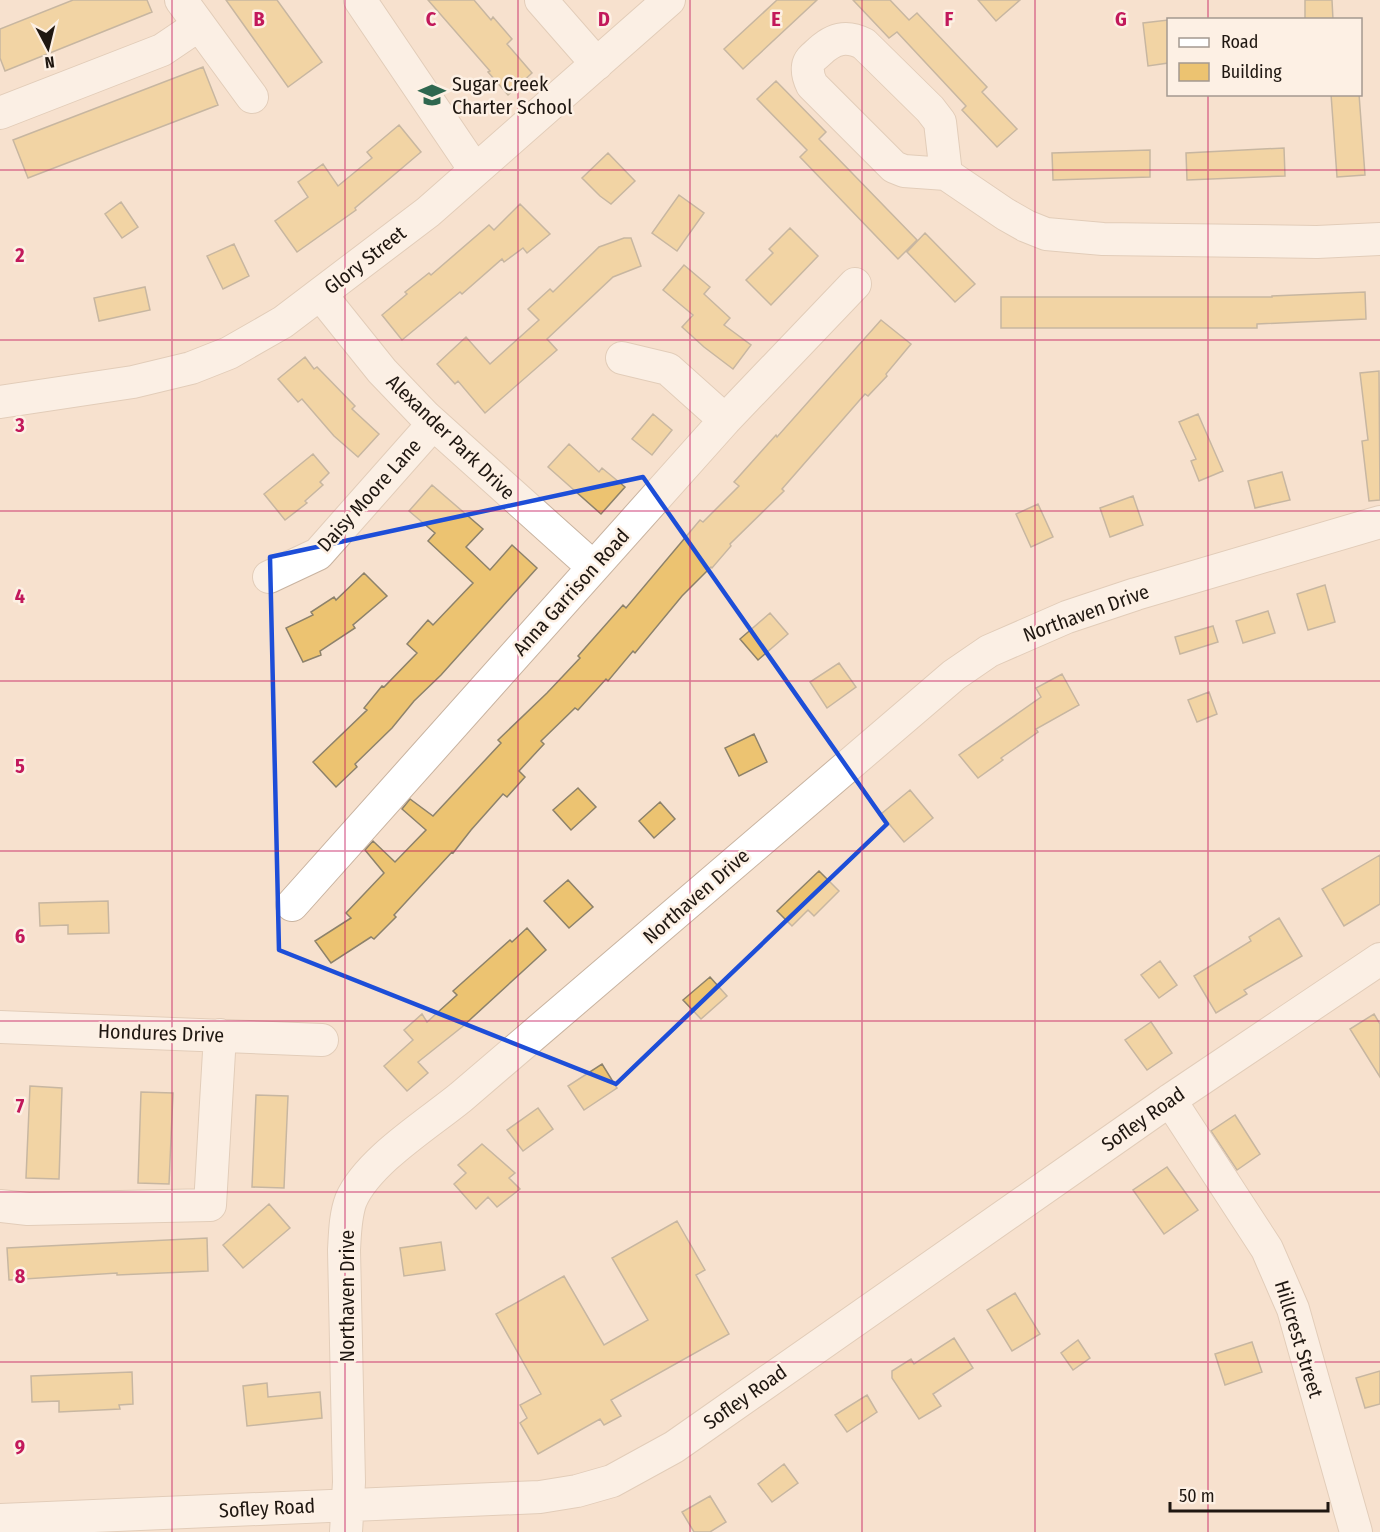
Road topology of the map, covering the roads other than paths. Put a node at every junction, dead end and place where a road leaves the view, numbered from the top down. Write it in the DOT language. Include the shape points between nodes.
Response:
graph roads {
  1 [pos="360,0"];
  2 [pos="541,0"];
  3 [pos="669,0"];
  4 [pos="190,12"];
  5 [pos="597,64"];
  6 [pos="252,97"];
  7 [pos="0,113"];
  8 [pos="475,170"];
  9 [pos="946,174"];
  10 [pos="1380,239"];
  11 [pos="855,284"];
  12 [pos="321,295"];
  13 [pos="622,358"];
  14 [pos="0,402"];
  15 [pos="725,420"];
  16 [pos="433,424"];
  17 [pos="1380,522"];
  18 [pos="593,567"];
  19 [pos="269,577"];
  20 [pos="292,905"];
  21 [pos="1380,959"];
  22 [pos="0,1027"];
  23 [pos="220,1035"];
  24 [pos="322,1040"];
  25 [pos="1170,1100"];
  26 [pos="0,1206"];
  27 [pos="346,1518"];
  28 [pos="0,1521"];
  29 [pos="1356,1532"];
  1 -- 8 [label="street"];
  2 -- 5 [label="street"];
  3 -- 5 [label="street, Glory Street"];
  4 -- 6 [label="street"];
  4 -- 7 [label="street" via="162,50"];
  5 -- 8 [label="street, Glory Street"];
  8 -- 12 [label="street, Glory Street"];
  9 -- 9 [label="street" via="940,122 864,44 853,38 830,42 810,60 807,68 812,85 894,167"];
  9 -- 10 [label="street" via="1005,214 1046,234 1103,239"];
  11 -- 15 [label="street, Anna Garrison Road"];
  12 -- 14 [label="street, Glory Street" via="229,353 191,368"];
  12 -- 16 [label="street, Alexander Park Drive" via="382,371"];
  13 -- 15 [label="street" via="668,369"];
  15 -- 18 [label="street, Anna Garrison Road"];
  16 -- 18 [label="street, Alexander Park Drive"];
  16 -- 19 [label="street, Daisy Moore Lane" via="318,554"];
  17 -- 27 [label="street, Northaven Drive" via="1067,616 989,651 954,675 461,1097 380,1161 351,1200 347,1217"];
  18 -- 20 [label="street, Anna Garrison Road"];
  21 -- 25 [label="street, Sofley Road"];
  22 -- 23 [label="street, Hondures Drive"];
  23 -- 24 [label="street, Hondures Drive"];
  23 -- 26 [label="street" via="210,1204 28,1209"];
  25 -- 27 [label="street, Sofley Road" via="674,1447 612,1481 540,1497"];
  25 -- 29 [label="street, Hillcrest Street" via="1277,1268 1293,1309"];
  27 -- 28 [label="street, Sofley Road"];
}
